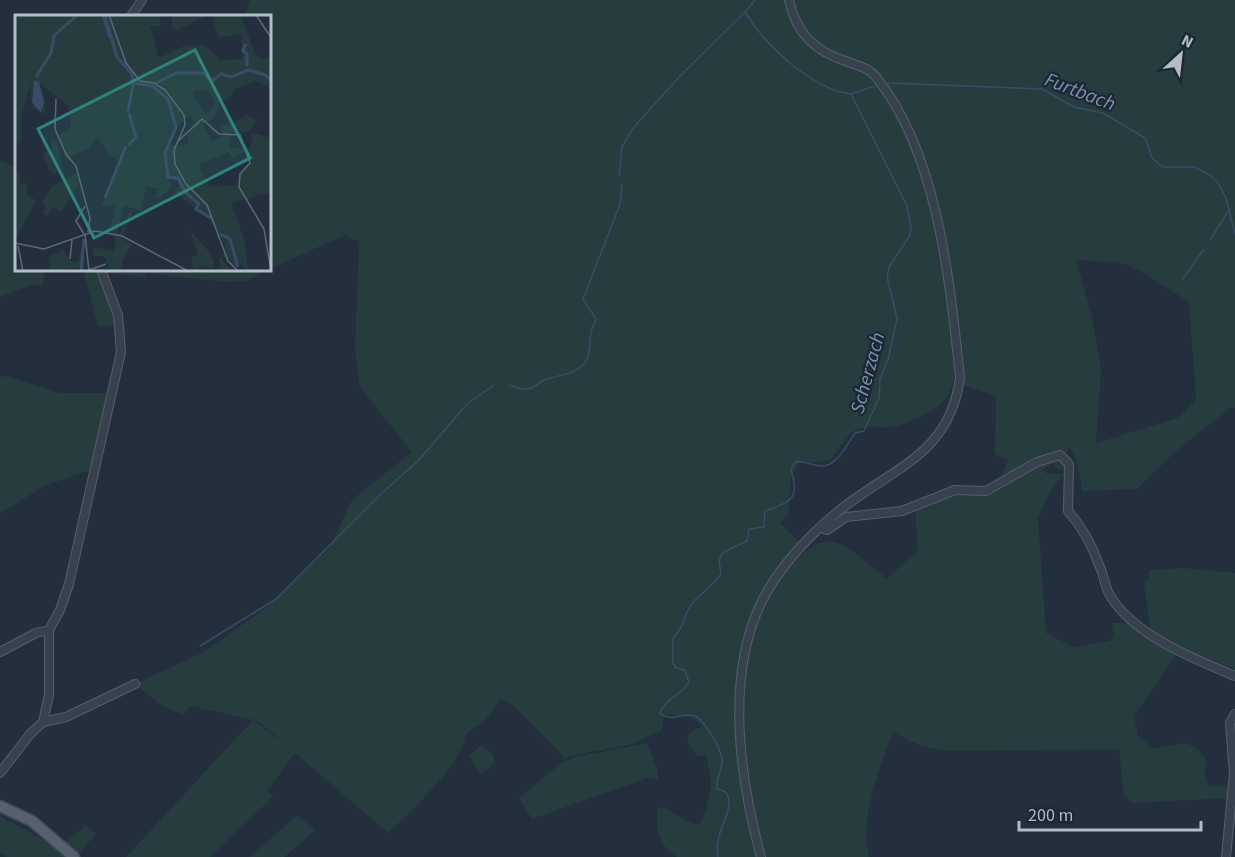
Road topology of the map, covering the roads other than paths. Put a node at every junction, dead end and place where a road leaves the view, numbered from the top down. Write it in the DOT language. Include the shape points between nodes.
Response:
graph roads {
  1 [pos="141,0"];
  2 [pos="789,0"];
  3 [pos="132,15"];
  4 [pos="102,272"];
  5 [pos="821,528"];
  6 [pos="49,630"];
  7 [pos="0,652"];
  8 [pos="1235,676"];
  9 [pos="135,684"];
  10 [pos="1235,714"];
  11 [pos="44,722"];
  12 [pos="0,773"];
  13 [pos="0,806"];
  14 [pos="74,857"];
  15 [pos="761,857"];
  16 [pos="1227,857"];
  1 -- 3 [label="street"];
  2 -- 5 [label="street" via="795,21 811,44 877,78 918,150 939,230 960,378 952,415 933,442"];
  4 -- 6 [label="street" via="118,315 121,352 69,584"];
  5 -- 8 [label="street" via="827,530 846,517 902,511 955,490 986,491 1037,462 1060,455 1069,464 1068,511 1084,529 1110,596 1130,619 1186,656"];
  5 -- 15 [label="street" via="773,582 761,603 746,651 739,741 750,817"];
  6 -- 7 [label="street"];
  6 -- 11 [label="street" via="49,695"];
  9 -- 11 [label="street" via="66,717"];
  10 -- 16 [label="street" via="1230,723 1234,773"];
  11 -- 12 [label="street"];
  13 -- 14 [label="main road" via="32,821"];
}
